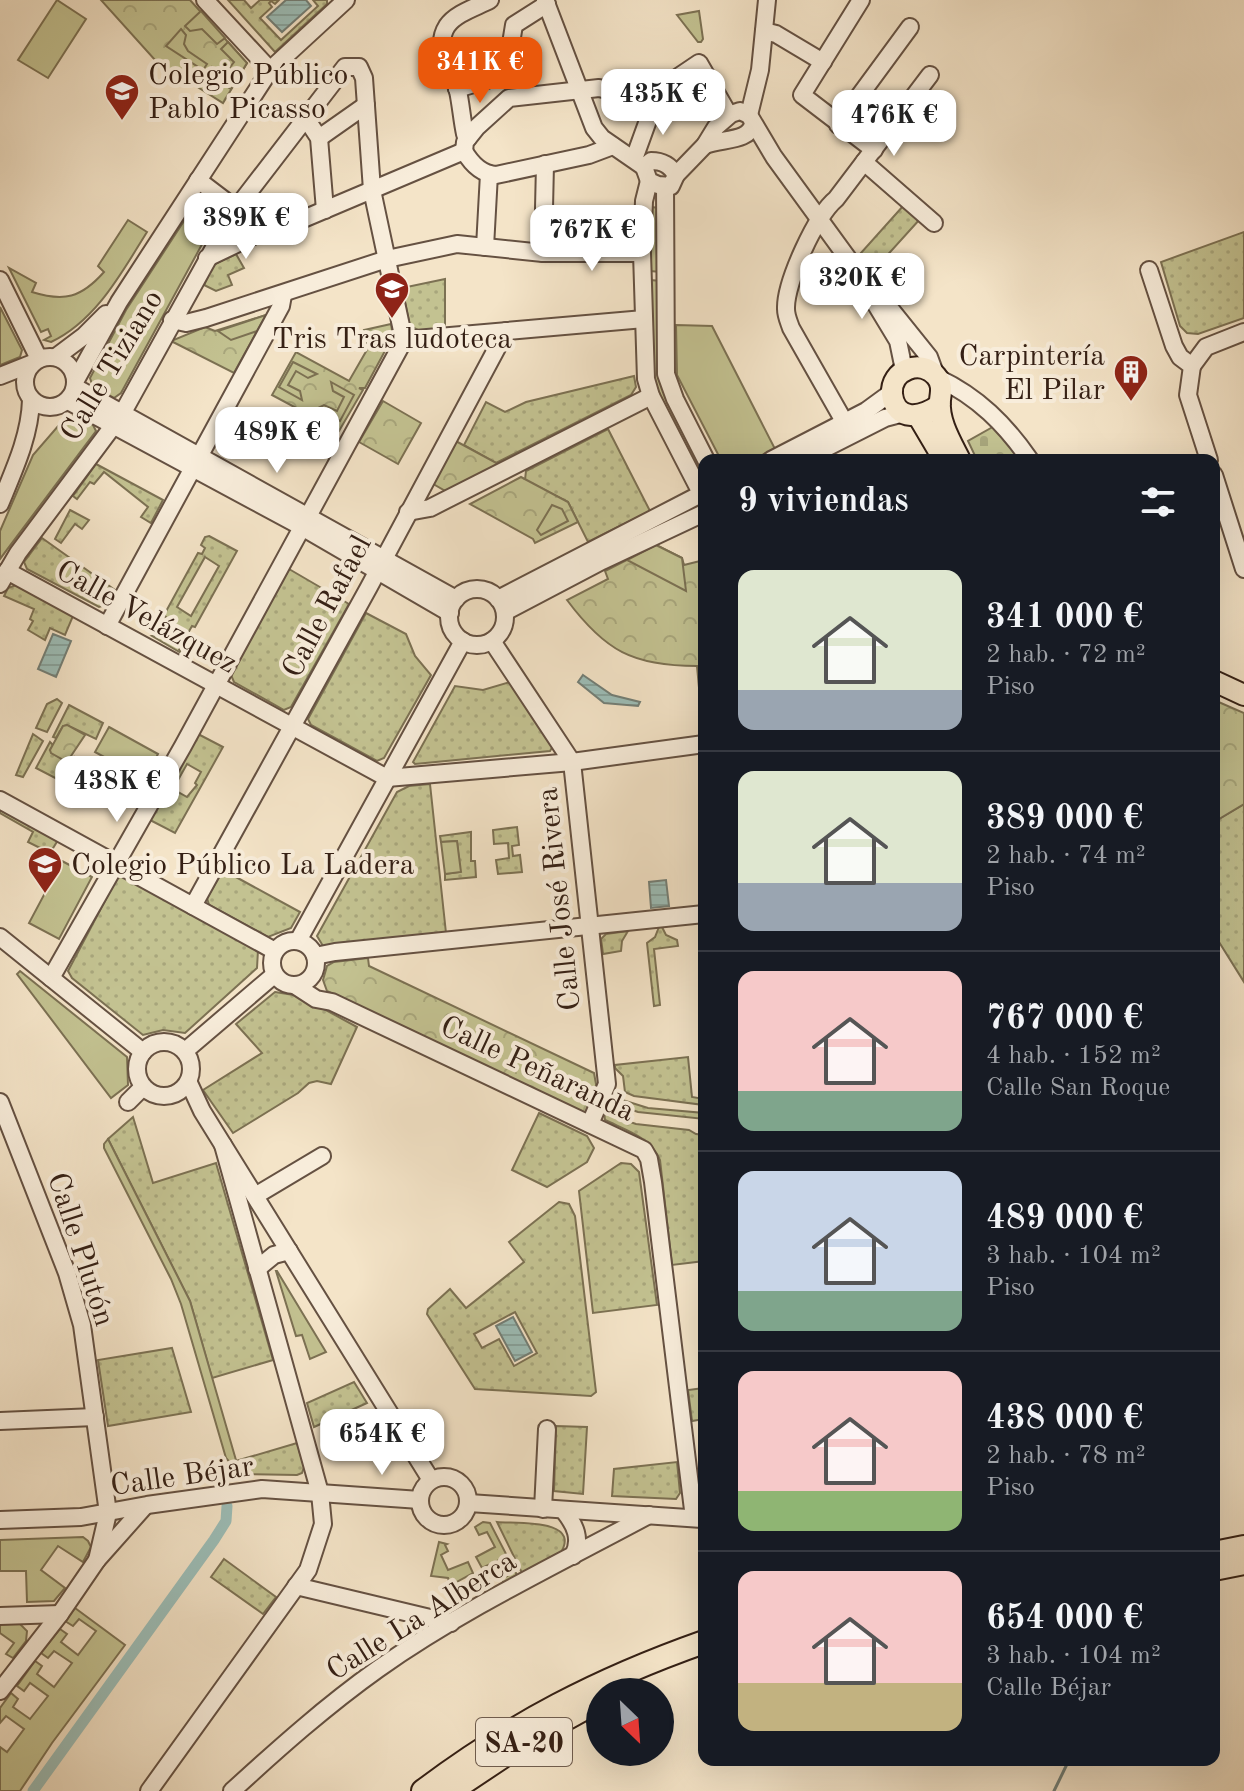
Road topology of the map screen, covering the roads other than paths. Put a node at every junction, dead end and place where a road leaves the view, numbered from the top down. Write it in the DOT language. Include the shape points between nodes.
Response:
graph roads {
  1 [pos="205,0"];
  2 [pos="346,0"];
  3 [pos="490,0"];
  4 [pos="767,0"];
  5 [pos="861,0"];
  6 [pos="546,2"];
  7 [pos="910,27"];
  8 [pos="764,31"];
  9 [pos="823,62"];
  10 [pos="270,70"];
  11 [pos="930,75"];
  12 [pos="457,89"];
  13 [pos="580,90"];
  14 [pos="654,101"];
  15 [pos="366,105"];
  16 [pos="305,117"];
  17 [pos="739,123"];
  18 [pos="838,125"];
  19 [pos="319,138"];
  20 [pos="466,144"];
  21 [pos="613,146"];
  22 [pos="869,156"];
  23 [pos="545,164"];
  24 [pos="642,169"];
  25 [pos="489,174"];
  26 [pos="198,180"];
  27 [pos="671,181"];
  28 [pos="372,190"];
  29 [pos="235,210"];
  30 [pos="325,210"];
  31 [pos="820,218"];
  32 [pos="934,223"];
  33 [pos="261,228"];
  34 [pos="485,247"];
  35 [pos="543,253"];
  36 [pos="642,253"];
  37 [pos="206,259"];
  38 [pos="387,259"];
  39 [pos="849,260"];
  40 [pos="1149,270"];
  41 [pos="0,280"];
  42 [pos="283,295"];
  43 [pos="119,302"];
  44 [pos="644,319"];
  45 [pos="172,320"];
  46 [pos="506,331"];
  47 [pos="1244,332"];
  48 [pos="404,340"];
  49 [pos="43,360"];
  50 [pos="1192,366"];
  51 [pos="904,370"];
  52 [pos="0,376"];
  53 [pos="0,385"];
  54 [pos="939,388"];
  55 [pos="892,392"];
  56 [pos="70,393"];
  57 [pos="28,395"];
  58 [pos="651,396"];
  59 [pos="911,415"];
  60 [pos="118,419"];
  61 [pos="845,423"];
  62 [pos="703,454"];
  63 [pos="783,454"];
  64 [pos="814,454"];
  65 [pos="940,454"];
  66 [pos="957,454"];
  67 [pos="1026,454"];
  68 [pos="1207,454"];
  69 [pos="18,461"];
  70 [pos="196,462"];
  71 [pos="698,486"];
  72 [pos="1220,494"];
  73 [pos="698,499"];
  74 [pos="0,504"];
  75 [pos="408,512"];
  76 [pos="698,516"];
  77 [pos="305,521"];
  78 [pos="380,564"];
  79 [pos="1244,569"];
  80 [pos="3,577"];
  81 [pos="501,605"];
  82 [pos="453,606"];
  83 [pos="107,626"];
  84 [pos="463,641"];
  85 [pos="492,641"];
  86 [pos="1220,670"];
  87 [pos="1244,680"];
  88 [pos="1220,684"];
  89 [pos="215,685"];
  90 [pos="1244,695"];
  91 [pos="292,727"];
  92 [pos="698,745"];
  93 [pos="572,762"];
  94 [pos="387,778"];
  95 [pos="0,800"];
  96 [pos="117,864"];
  97 [pos="193,906"];
  98 [pos="698,915"];
  99 [pos="589,925"];
  100 [pos="0,937"];
  101 [pos="298,941"];
  102 [pos="275,951"];
  103 [pos="315,956"];
  104 [pos="274,975"];
  105 [pos="313,976"];
  106 [pos="51,978"];
  107 [pos="296,986"];
  108 [pos="332,1002"];
  109 [pos="185,1051"];
  110 [pos="143,1052"];
  111 [pos="143,1087"];
  112 [pos="183,1088"];
  113 [pos="0,1102"];
  114 [pos="128,1102"];
  115 [pos="590,1124"];
  116 [pos="223,1145"];
  117 [pos="322,1156"];
  118 [pos="255,1196"];
  119 [pos="289,1251"];
  120 [pos="257,1269"];
  121 [pos="95,1417"];
  122 [pos="0,1421"];
  123 [pos="547,1429"];
  124 [pos="431,1480"];
  125 [pos="320,1493"];
  126 [pos="420,1500"];
  127 [pos="469,1503"];
  128 [pos="147,1505"];
  129 [pos="543,1509"];
  130 [pos="564,1511"];
  131 [pos="698,1511"];
  132 [pos="108,1513"];
  133 [pos="649,1515"];
  134 [pos="81,1517"];
  135 [pos="698,1518"];
  136 [pos="0,1520"];
  137 [pos="107,1541"];
  138 [pos="1244,1547"];
  139 [pos="1220,1552"];
  140 [pos="573,1556"];
  141 [pos="1244,1563"];
  142 [pos="1220,1568"];
  143 [pos="296,1586"];
  144 [pos="60,1614"];
  145 [pos="416,1615"];
  146 [pos="0,1616"];
  147 [pos="451,1623"];
  148 [pos="420,1642"];
  149 [pos="698,1644"];
  150 [pos="698,1661"];
  151 [pos="648,1678"];
  152 [pos="0,1691"];
  153 [pos="586,1708"];
  154 [pos="149,1791"];
  155 [pos="232,1791"];
  156 [pos="423,1791"];
  157 [pos="451,1791"];
  1 -- 10 [label="street"];
  2 -- 10 [label="street"];
  3 -- 12 [label="street" via="455,18 442,37"];
  4 -- 8 [label="street"];
  5 -- 9 [label="street"];
  6 -- 12 [label="street" via="514,25 507,68"];
  6 -- 13 [label="street"];
  7 -- 18 [label="street"];
  8 -- 9 [label="street"];
  8 -- 17 [label="street" via="758,83"];
  9 -- 18 [label="street" via="802,95"];
  10 -- 26 [label="street"];
  11 -- 22 [label="street"];
  12 -- 20 [label="street"];
  13 -- 14 [label="street" via="599,88"];
  13 -- 20 [label="street" via="509,98"];
  13 -- 21 [label="street" via="594,128"];
  14 -- 17 [label="street" via="659,90 699,63"];
  14 -- 24 [label="street"];
  15 -- 16 [label="street, Calle Tiziano" via="359,67 345,67"];
  15 -- 19 [label="street"];
  15 -- 28 [label="street"];
  16 -- 19 [label="street"];
  16 -- 29 [label="street, Calle Tiziano"];
  17 -- 27 [label="street" via="716,127"];
  17 -- 31 [label="street" via="774,157"];
  18 -- 22 [label="street"];
  19 -- 30 [label="street"];
  20 -- 25 [label="street" via="477,167"];
  20 -- 28 [label="street"];
  21 -- 23 [label="street"];
  21 -- 24 [label="street"];
  22 -- 31 [label="street"];
  22 -- 32 [label="street"];
  23 -- 25 [label="street"];
  23 -- 35 [label="street"];
  24 -- 27 [label="street" via="659,161 672,168"];
  24 -- 36 [label="street"];
  25 -- 34 [label="street"];
  26 -- 29 [label="street"];
  26 -- 43 [label="street"];
  27 -- 62 [label="street" via="666,374"];
  28 -- 30 [label="street"];
  28 -- 38 [label="street"];
  29 -- 33 [label="street"];
  29 -- 37 [label="street, Calle Tiziano"];
  30 -- 33 [label="street" via="289,225"];
  31 -- 39 [label="street"];
  31 -- 61 [label="street" via="801,255 786,311"];
  33 -- 37 [label="street"];
  34 -- 35 [label="street"];
  34 -- 38 [label="street" via="457,244"];
  35 -- 36 [label="street"];
  36 -- 44 [label="street"];
  37 -- 45 [label="street, Calle Tiziano"];
  38 -- 42 [label="street"];
  38 -- 48 [label="street"];
  39 -- 51 [label="street" via="898,341"];
  39 -- 54 [label="street" via="929,357"];
  40 -- 50 [label="street" via="1174,346"];
  41 -- 49 [label="street"];
  42 -- 45 [label="street" via="186,323"];
  42 -- 70 [label="street"];
  43 -- 49 [label="street" via="84,336"];
  43 -- 56 [label="street"];
  44 -- 46 [label="street"];
  44 -- 58 [label="street"];
  45 -- 60 [label="street, Calle Tiziano"];
  46 -- 48 [label="street"];
  46 -- 75 [label="street, Calle Rafael"];
  47 -- 50 [label="street" via="1206,347"];
  48 -- 77 [label="street"];
  49 -- 52 [label="street"];
  49 -- 56 [label="street" via="65,361 72,369"];
  49 -- 57 [label="street" via="27,371"];
  50 -- 68 [label="street" via="1188,395"];
  51 -- 54 [label="main road" via="927,369"];
  51 -- 55 [label="main road"];
  53 -- 57 [label="street"];
  54 -- 59 [label="main road" via="929,413"];
  54 -- 66 [label="main road" via="945,431"];
  54 -- 67 [label="street" via="969,394 1006,427"];
  55 -- 59 [label="main road" via="895,404"];
  55 -- 61 [label="street"];
  56 -- 57 [label="street" via="49,408"];
  56 -- 60 [label="street"];
  56 -- 69 [label="street" via="38,428"];
  57 -- 69 [label="street" via="28,425"];
  58 -- 71 [label="street"];
  58 -- 75 [label="street" via="430,508"];
  59 -- 64 [label="street" via="885,418"];
  59 -- 65 [label="main road"];
  60 -- 70 [label="street"];
  60 -- 80 [label="street, Calle Tiziano"];
  61 -- 63 [label="street"];
  69 -- 74 [label="street"];
  70 -- 77 [label="street"];
  70 -- 83 [label="street"];
  72 -- 79 [label="street"];
  73 -- 81 [label="street"];
  75 -- 78 [label="street, Calle Rafael"];
  76 -- 81 [label="street"];
  77 -- 78 [label="street"];
  77 -- 89 [label="street"];
  78 -- 82 [label="street"];
  78 -- 91 [label="street, Calle Rafael"];
  80 -- 83 [label="street, Calle Velázquez"];
  81 -- 82 [label="street" via="477,589 465,592"];
  81 -- 85 [label="street" via="501,633"];
  82 -- 84 [label="street" via="450,624"];
  83 -- 89 [label="street, Calle Velázquez"];
  84 -- 85 [label="street"];
  84 -- 94 [label="street"];
  85 -- 93 [label="street, Calle José Rivera"];
  86 -- 87 [label="main road"];
  88 -- 90 [label="main road"];
  89 -- 91 [label="street, Calle Velázquez"];
  89 -- 96 [label="street"];
  91 -- 94 [label="street, Calle Velázquez"];
  91 -- 97 [label="street, Calle Rafael"];
  92 -- 93 [label="street"];
  93 -- 94 [label="street"];
  93 -- 99 [label="street, Calle José Rivera"];
  94 -- 101 [label="street"];
  95 -- 96 [label="street"];
  96 -- 97 [label="street"];
  96 -- 106 [label="street"];
  97 -- 102 [label="street"];
  98 -- 99 [label="street"];
  99 -- 103 [label="street"];
  99 -- 115 [label="street, Calle José Rivera" via="607,1084"];
  100 -- 106 [label="street"];
  101 -- 102 [label="street"];
  101 -- 103 [label="street"];
  102 -- 104 [label="street"];
  103 -- 105 [label="street"];
  104 -- 107 [label="street"];
  104 -- 109 [label="street"];
  105 -- 107 [label="street"];
  105 -- 108 [label="street, Calle Peñaranda"];
  106 -- 110 [label="street"];
  107 -- 108 [label="street, Calle Peñaranda"];
  108 -- 115 [label="street, Calle Peñaranda"];
  109 -- 110 [label="street" via="164,1042"];
  109 -- 112 [label="street" via="192,1066"];
  110 -- 111 [label="street" via="137,1063"];
  111 -- 112 [label="street" via="165,1097"];
  111 -- 114 [label="street"];
  112 -- 116 [label="street"];
  113 -- 121 [label="street, Calle Plutón" via="67,1273 82,1325"];
  115 -- 131 [label="street, Calle Peñaranda" via="644,1150 649,1159"];
  116 -- 118 [label="street"];
  116 -- 120 [label="street"];
  117 -- 118 [label="street"];
  118 -- 119 [label="street"];
  119 -- 120 [label="street"];
  119 -- 124 [label="street"];
  120 -- 125 [label="street"];
  121 -- 122 [label="street"];
  121 -- 132 [label="street, Calle Plutón"];
  123 -- 129 [label="street"];
  124 -- 126 [label="street"];
  124 -- 127 [label="street" via="457,1480"];
  125 -- 126 [label="street, Calle Béjar"];
  125 -- 128 [label="street, Calle Béjar" via="262,1489"];
  125 -- 143 [label="street" via="320,1538"];
  126 -- 127 [label="street" via="424,1514 441,1525 461,1518"];
  127 -- 129 [label="street"];
  128 -- 132 [label="street, Calle Béjar"];
  128 -- 137 [label="street"];
  129 -- 130 [label="street"];
  130 -- 133 [label="street"];
  130 -- 140 [label="street" via="576,1532"];
  132 -- 134 [label="street, Calle Béjar"];
  132 -- 137 [label="street, Calle Plutón" via="114,1524"];
  133 -- 135 [label="street"];
  133 -- 140 [label="street, Calle La Alberca"];
  134 -- 136 [label="street, Calle Béjar"];
  134 -- 137 [label="street"];
  137 -- 144 [label="street"];
  138 -- 139 [label="highway"];
  140 -- 147 [label="street, Calle La Alberca"];
  141 -- 142 [label="highway"];
  143 -- 145 [label="street"];
  143 -- 154 [label="street"];
  144 -- 146 [label="street"];
  144 -- 152 [label="street"];
  145 -- 147 [label="street"];
  145 -- 148 [label="street" via="422,1625"];
  147 -- 148 [label="street, Calle La Alberca"];
  148 -- 155 [label="street, Calle La Alberca" via="326,1708"];
  149 -- 156 [label="highway, SA-20" via="591,1687 518,1725"];
  150 -- 151 [label="highway"];
  153 -- 157 [label="highway, SA-20"];
}
